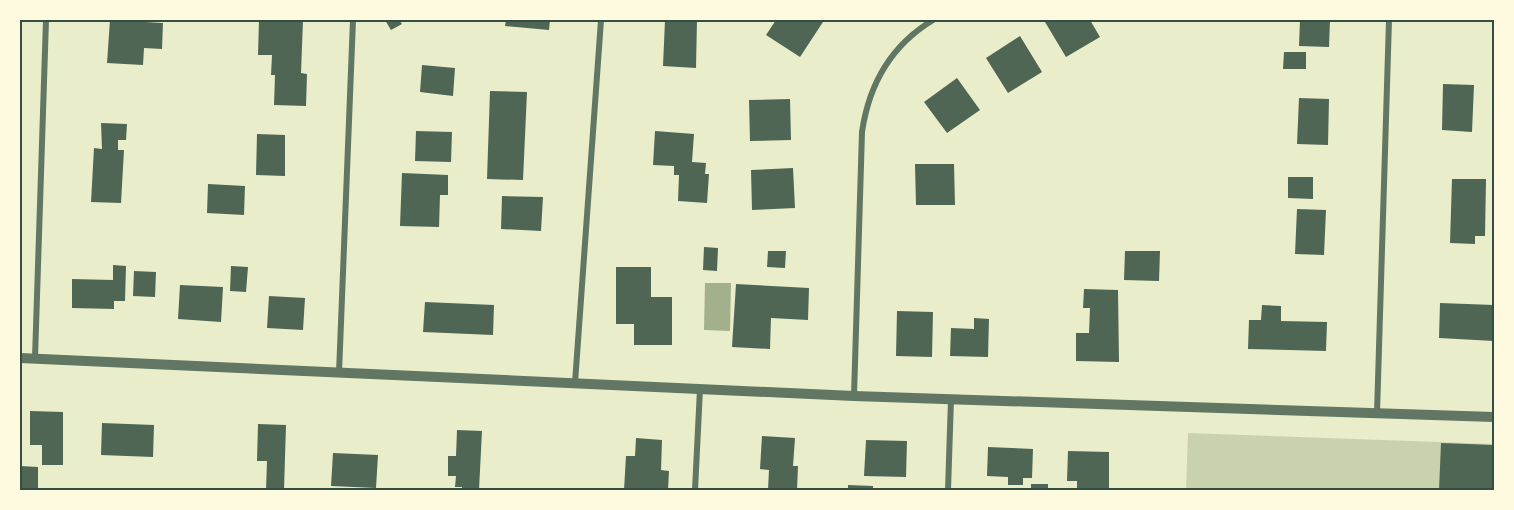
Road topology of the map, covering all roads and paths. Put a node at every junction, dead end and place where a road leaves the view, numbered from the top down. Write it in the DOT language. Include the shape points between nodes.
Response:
graph roads {
  1 [pos="46,20"];
  2 [pos="353,20"];
  3 [pos="601,20"];
  4 [pos="933,20"];
  5 [pos="1389,20"];
  6 [pos="20,358"];
  7 [pos="34,358"];
  8 [pos="339,373"];
  9 [pos="576,383"];
  10 [pos="700,388"];
  11 [pos="854,396"];
  12 [pos="951,399"];
  13 [pos="1377,413"];
  14 [pos="1494,417"];
  15 [pos="695,490"];
  16 [pos="948,490"];
  1 -- 7 [label="street"];
  2 -- 8 [label="street"];
  3 -- 9 [label="street"];
  4 -- 11 [label="street" via="911,36 885,65 869,93 865,110 861,132"];
  5 -- 13 [label="street"];
  6 -- 7 [label="street"];
  7 -- 8 [label="street"];
  8 -- 9 [label="street"];
  9 -- 10 [label="street"];
  10 -- 11 [label="street"];
  10 -- 15 [label="street"];
  11 -- 12 [label="street"];
  12 -- 13 [label="street"];
  12 -- 16 [label="street"];
  13 -- 14 [label="street"];
}
